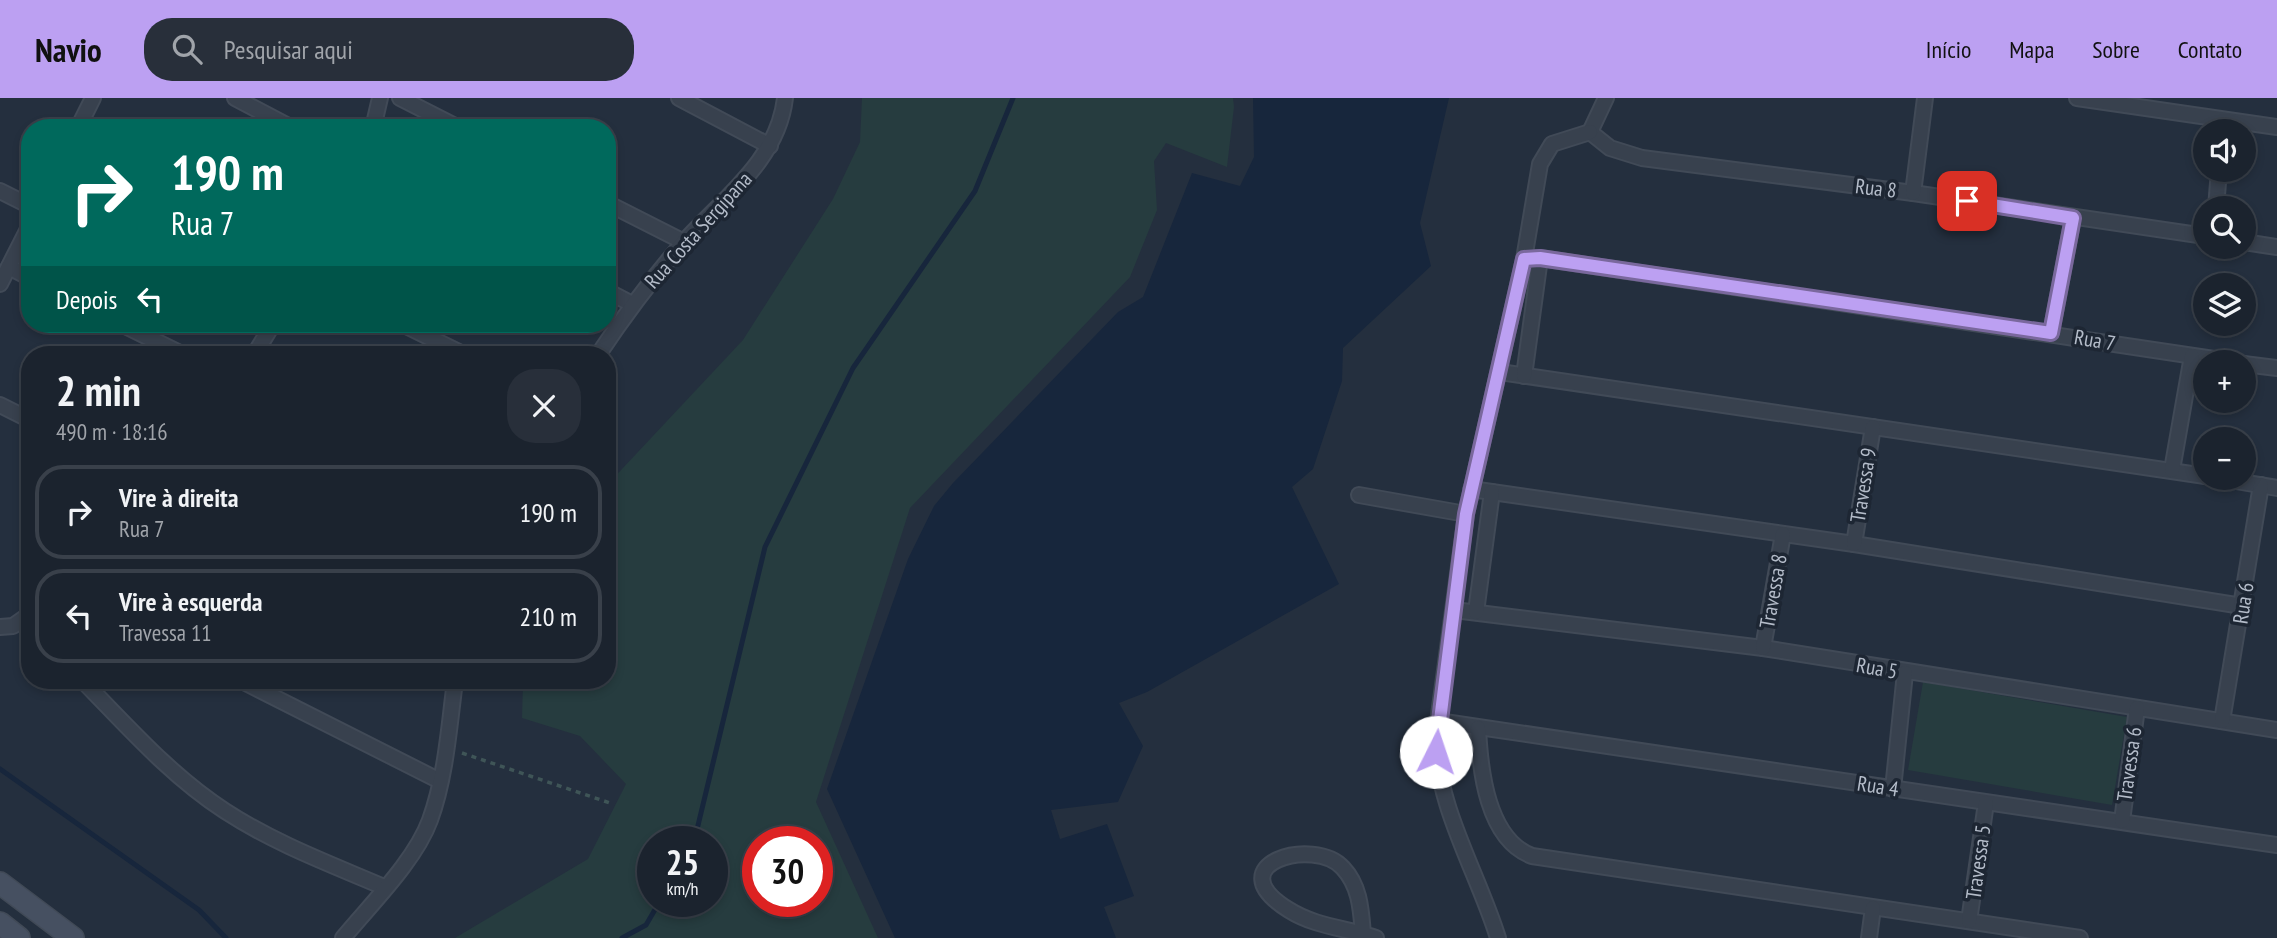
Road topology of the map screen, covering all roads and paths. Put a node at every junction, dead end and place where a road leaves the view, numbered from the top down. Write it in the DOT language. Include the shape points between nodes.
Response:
graph roads {
  1 [pos="93,98"];
  2 [pos="235,98"];
  3 [pos="380,98"];
  4 [pos="400,98"];
  5 [pos="679,98"];
  6 [pos="785,98"];
  7 [pos="1606,98"];
  8 [pos="1925,98"];
  9 [pos="2084,99"];
  10 [pos="82,119"];
  11 [pos="275,119"];
  12 [pos="375,119"];
  13 [pos="441,119"];
  14 [pos="2193,119"];
  15 [pos="2256,126"];
  16 [pos="2277,127"];
  17 [pos="1590,132"];
  18 [pos="770,146"];
  19 [pos="0,191"];
  20 [pos="1913,193"];
  21 [pos="21,202"];
  22 [pos="616,208"];
  23 [pos="2073,218"];
  24 [pos="2193,234"];
  25 [pos="684,242"];
  26 [pos="21,243"];
  27 [pos="2256,244"];
  28 [pos="2277,247"];
  29 [pos="1540,258"];
  30 [pos="1524,259"];
  31 [pos="9,267"];
  32 [pos="21,273"];
  33 [pos="0,284"];
  34 [pos="616,296"];
  35 [pos="632,304"];
  36 [pos="616,328"];
  37 [pos="139,333"];
  38 [pos="420,333"];
  39 [pos="2051,333"];
  40 [pos="166,346"];
  41 [pos="447,346"];
  42 [pos="2192,356"];
  43 [pos="2256,365"];
  44 [pos="2277,368"];
  45 [pos="1500,372"];
  46 [pos="1524,376"];
  47 [pos="0,405"];
  48 [pos="21,416"];
  49 [pos="1873,427"];
  50 [pos="2172,470"];
  51 [pos="2193,474"];
  52 [pos="2256,484"];
  53 [pos="2261,485"];
  54 [pos="2277,488"];
  55 [pos="1471,489"];
  56 [pos="1492,492"];
  57 [pos="1359,495"];
  58 [pos="1466,514"];
  59 [pos="1783,534"];
  60 [pos="1854,544"];
  61 [pos="2242,606"];
  62 [pos="1454,610"];
  63 [pos="1476,612"];
  64 [pos="21,622"];
  65 [pos="2,627"];
  66 [pos="1763,648"];
  67 [pos="1905,673"];
  68 [pos="91,689"];
  69 [pos="258,689"];
  70 [pos="454,689"];
  71 [pos="2137,708"];
  72 [pos="1438,721"];
  73 [pos="2222,721"];
  74 [pos="1478,728"];
  75 [pos="2277,730"];
  76 [pos="446,748"];
  77 [pos="440,781"];
  78 [pos="1893,789"];
  79 [pos="610,803"];
  80 [pos="1986,803"];
  81 [pos="2122,821"];
  82 [pos="2277,845"];
  83 [pos="0,883"];
  84 [pos="384,887"];
  85 [pos="1873,908"];
  86 [pos="1969,921"];
  87 [pos="0,923"];
  88 [pos="1370,936"];
  89 [pos="19,938"];
  90 [pos="73,938"];
  91 [pos="343,938"];
  92 [pos="1498,938"];
  93 [pos="1869,938"];
  94 [pos="2080,938"];
  1 -- 10 [label="street"];
  2 -- 11 [label="street"];
  3 -- 12 [label="street"];
  4 -- 13 [label="street"];
  5 -- 18 [label="street"];
  6 -- 18 [label="street, Rua Costa Sergipana"];
  7 -- 17 [label="street"];
  8 -- 20 [label="street"];
  9 -- 14 [label="street"];
  15 -- 16 [label="street"];
  17 -- 20 [label="street, Rua 8" via="1610,148 1642,158"];
  17 -- 30 [label="street" via="1556,142 1543,156"];
  18 -- 25 [label="street, Rua Costa Sergipana"];
  19 -- 21 [label="street"];
  20 -- 23 [label="street, Rua 8"];
  22 -- 25 [label="street"];
  23 -- 24 [label="street, Rua 8"];
  23 -- 39 [label="street"];
  25 -- 35 [label="street, Rua Costa Sergipana"];
  26 -- 31 [label="street"];
  27 -- 28 [label="street"];
  29 -- 30 [label="street, Rua 7"];
  29 -- 39 [label="street, Rua 7"];
  29 -- 46 [label="street"];
  30 -- 45 [label="street"];
  31 -- 32 [label="street"];
  31 -- 33 [label="street"];
  34 -- 35 [label="street"];
  35 -- 36 [label="street, Rua Costa Sergipana"];
  37 -- 40 [label="street"];
  38 -- 41 [label="street"];
  39 -- 42 [label="street, Rua 7"];
  42 -- 50 [label="street"];
  43 -- 44 [label="street"];
  45 -- 46 [label="street"];
  45 -- 55 [label="street"];
  46 -- 49 [label="street"];
  47 -- 48 [label="street"];
  49 -- 50 [label="street"];
  49 -- 60 [label="street, Travessa 9"];
  50 -- 51 [label="street"];
  52 -- 53 [label="street"];
  53 -- 54 [label="street"];
  53 -- 61 [label="street, Rua 6"];
  55 -- 56 [label="street"];
  55 -- 58 [label="street"];
  56 -- 59 [label="street"];
  56 -- 63 [label="street"];
  57 -- 58 [label="street"];
  58 -- 62 [label="street"];
  59 -- 60 [label="street"];
  59 -- 66 [label="street, Travessa 8"];
  60 -- 61 [label="street"];
  61 -- 73 [label="street, Rua 6"];
  62 -- 63 [label="street, Rua 5"];
  62 -- 72 [label="street"];
  63 -- 66 [label="street, Rua 5"];
  64 -- 65 [label="street"];
  66 -- 67 [label="street, Rua 5"];
  67 -- 71 [label="street, Rua 5"];
  67 -- 78 [label="street"];
  68 -- 84 [label="street" via="159,758 223,810 299,851"];
  69 -- 77 [label="street"];
  70 -- 76 [label="street"];
  71 -- 73 [label="street, Rua 5"];
  71 -- 81 [label="street, Travessa 6"];
  72 -- 74 [label="street, Rua 4"];
  72 -- 92 [label="street" via="1436,752 1441,778"];
  73 -- 75 [label="street, Rua 5"];
  74 -- 78 [label="street, Rua 4"];
  74 -- 85 [label="street" via="1482,770 1503,833 1523,852 1556,861"];
  76 -- 77 [label="street"];
  76 -- 79 [label="path"];
  77 -- 84 [label="street" via="430,821 418,844"];
  78 -- 80 [label="street, Rua 4"];
  80 -- 81 [label="street, Rua 4"];
  80 -- 86 [label="street, Travessa 5"];
  81 -- 82 [label="street, Rua 4"];
  83 -- 90 [label="street"];
  84 -- 91 [label="street"];
  85 -- 86 [label="street"];
  85 -- 93 [label="street"];
  86 -- 94 [label="street"];
  87 -- 89 [label="street"];
  88 -- 88 [label="street" via="1312,921 1287,909 1266,889 1262,876 1267,865 1277,858 1313,855 1339,864 1356,888"];
}
